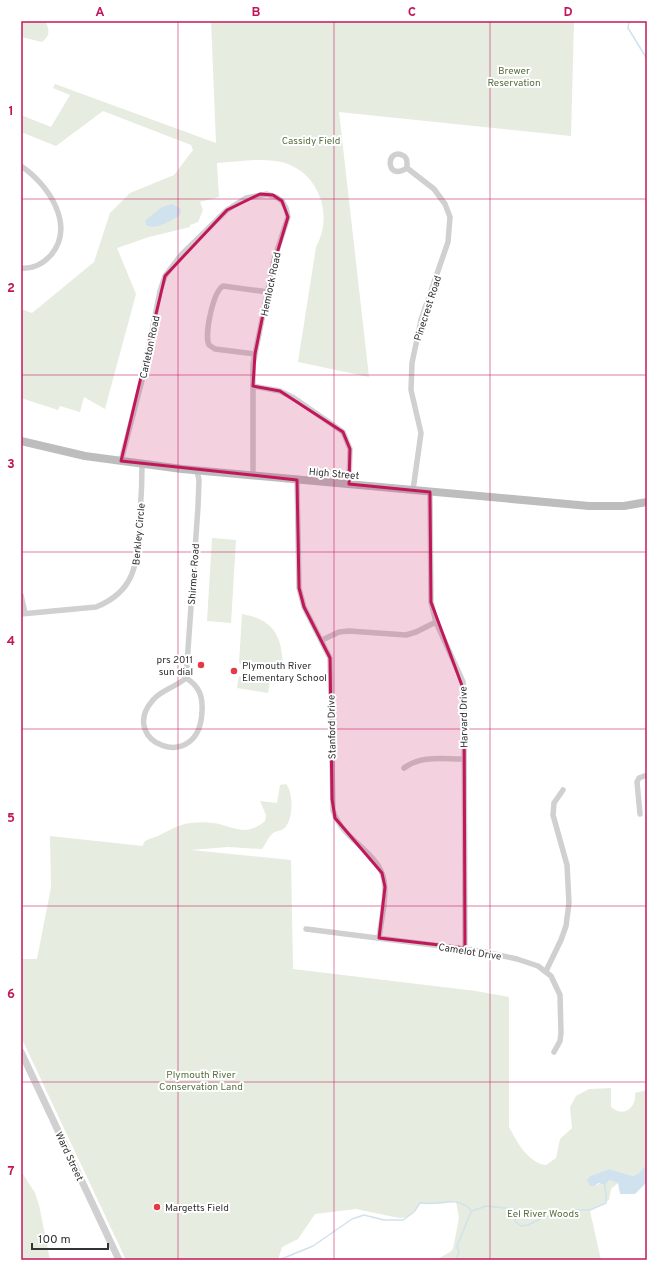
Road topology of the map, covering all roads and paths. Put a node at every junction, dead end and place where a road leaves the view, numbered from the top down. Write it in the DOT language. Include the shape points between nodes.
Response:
graph roads {
  1 [pos="407,168"];
  2 [pos="22,169"];
  3 [pos="195,242"];
  4 [pos="21,268"];
  5 [pos="268,292"];
  6 [pos="255,354"];
  7 [pos="253,386"];
  8 [pos="21,441"];
  9 [pos="121,461"];
  10 [pos="142,464"];
  11 [pos="197,471"];
  12 [pos="254,476"];
  13 [pos="297,480"];
  14 [pos="349,484"];
  15 [pos="413,490"];
  16 [pos="430,492"];
  17 [pos="647,502"];
  18 [pos="21,595"];
  19 [pos="23,614"];
  20 [pos="436,622"];
  21 [pos="322,640"];
  22 [pos="186,678"];
  23 [pos="463,759"];
  24 [pos="404,768"];
  25 [pos="647,775"];
  26 [pos="562,790"];
  27 [pos="640,814"];
  28 [pos="306,929"];
  29 [pos="379,938"];
  30 [pos="465,948"];
  31 [pos="546,971"];
  32 [pos="21,1052"];
  33 [pos="554,1052"];
  34 [pos="119,1260"];
  1 -- 15 [label="street, Pinecrest Road" via="434,189 445,204 450,217 448,242 421,320 412,363 411,390 421,433"];
  2 -- 4 [label="street" via="34,176 48,192 60,216 61,228 60,240 49,257 33,267"];
  3 -- 5 [label="street, Hemlock Road" via="227,210 241,201 264,194 279,198 286,208 287,222 276,253"];
  3 -- 9 [label="street, Carleton Road" via="174,264 162,283 142,380"];
  5 -- 6 [label="street, Hemlock Road"];
  5 -- 6 [label="street" via="223,286 216,292 212,308 207,334 209,345"];
  6 -- 7 [label="street, Hemlock Road"];
  7 -- 12 [label="street, Hemlock Road"];
  7 -- 14 [label="street" via="280,390 343,432 350,449"];
  8 -- 9 [label="main road, High Street"];
  9 -- 10 [label="main road, High Street"];
  10 -- 11 [label="main road, High Street"];
  10 -- 19 [label="street, Berkley Circle" via="138,557 133,574 125,587 115,597 96,607"];
  11 -- 12 [label="main road, High Street"];
  11 -- 22 [label="street, Shirmer Road" via="198,507"];
  12 -- 13 [label="main road, High Street"];
  13 -- 14 [label="main road, High Street"];
  13 -- 21 [label="street, Stanford Drive" via="299,588 304,607"];
  14 -- 15 [label="main road, High Street"];
  15 -- 16 [label="main road, High Street"];
  16 -- 17 [label="main road, High Street" via="589,506 624,506"];
  16 -- 20 [label="street, Harvard Drive" via="430,589"];
  18 -- 19 [label="street"];
  20 -- 21 [label="street" via="406,635 348,631"];
  20 -- 23 [label="street, Harvard Drive" via="463,682"];
  21 -- 29 [label="street, Stanford Drive" via="331,666 333,810 340,825 375,861 382,873 385,892"];
  22 -- 22 [label="street" via="154,698 146,711 144,720 147,734 159,745 179,746 190,741 198,732 202,715 201,696 195,684"];
  23 -- 24 [label="street" via="421,759"];
  23 -- 30 [label="street, Harvard Drive"];
  25 -- 27 [label="street" via="639,778 637,782"];
  26 -- 31 [label="street" via="554,803 553,815 567,865 569,903 566,926"];
  28 -- 29 [label="street, Camelot Drive"];
  29 -- 30 [label="street, Camelot Drive"];
  30 -- 31 [label="street, Camelot Drive" via="523,960"];
  31 -- 33 [label="street" via="555,982 560,995 560,1037"];
  32 -- 34 [label="street, Ward Street"];
}
